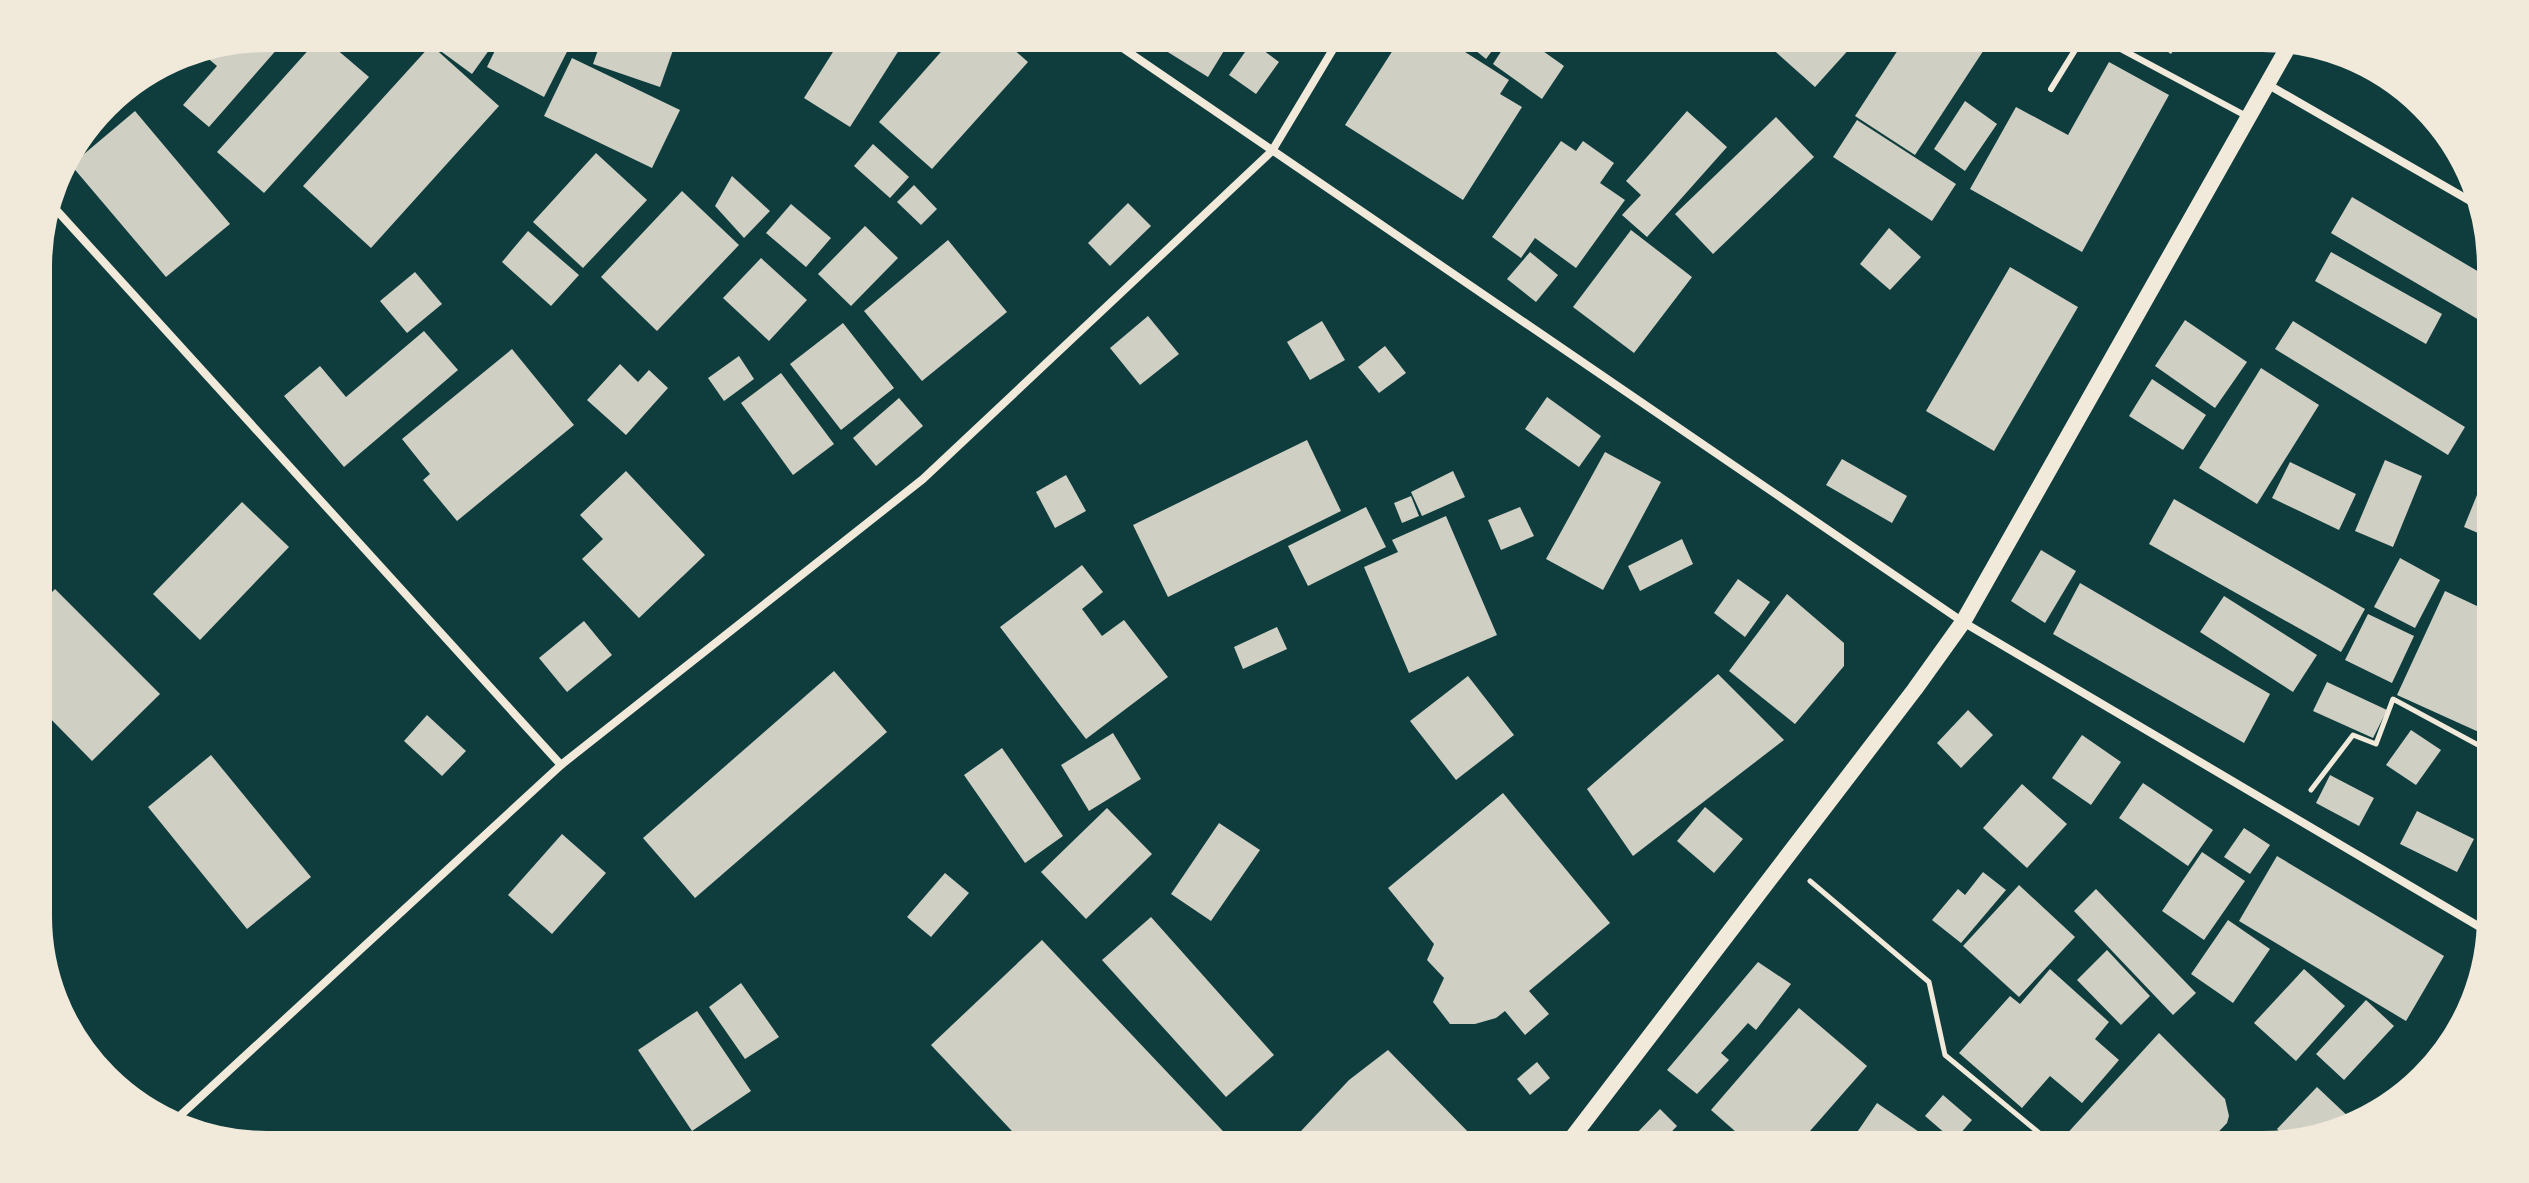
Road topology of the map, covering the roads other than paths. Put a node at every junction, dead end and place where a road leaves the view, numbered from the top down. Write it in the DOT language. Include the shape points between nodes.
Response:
graph roads {
  1 [pos="1125,50"];
  2 [pos="1333,50"];
  3 [pos="2075,50"];
  4 [pos="2123,50"];
  5 [pos="2286,52"];
  6 [pos="2267,84"];
  7 [pos="2051,89"];
  8 [pos="2248,117"];
  9 [pos="1272,151"];
  10 [pos="2468,200"];
  11 [pos="57,211"];
  12 [pos="1963,622"];
  13 [pos="561,765"];
  14 [pos="2479,927"];
  15 [pos="181,1115"];
  16 [pos="1576,1133"];
  1 -- 9 [label="street"];
  2 -- 9 [label="street"];
  3 -- 7 [label="lane"];
  4 -- 8 [label="lane"];
  5 -- 6 [label="main road"];
  6 -- 8 [label="main road"];
  6 -- 10 [label="street"];
  8 -- 12 [label="main road"];
  9 -- 12 [label="street"];
  9 -- 13 [label="street" via="923,479"];
  11 -- 13 [label="street"];
  12 -- 14 [label="street"];
  12 -- 16 [label="main road"];
  13 -- 15 [label="street"];
}
